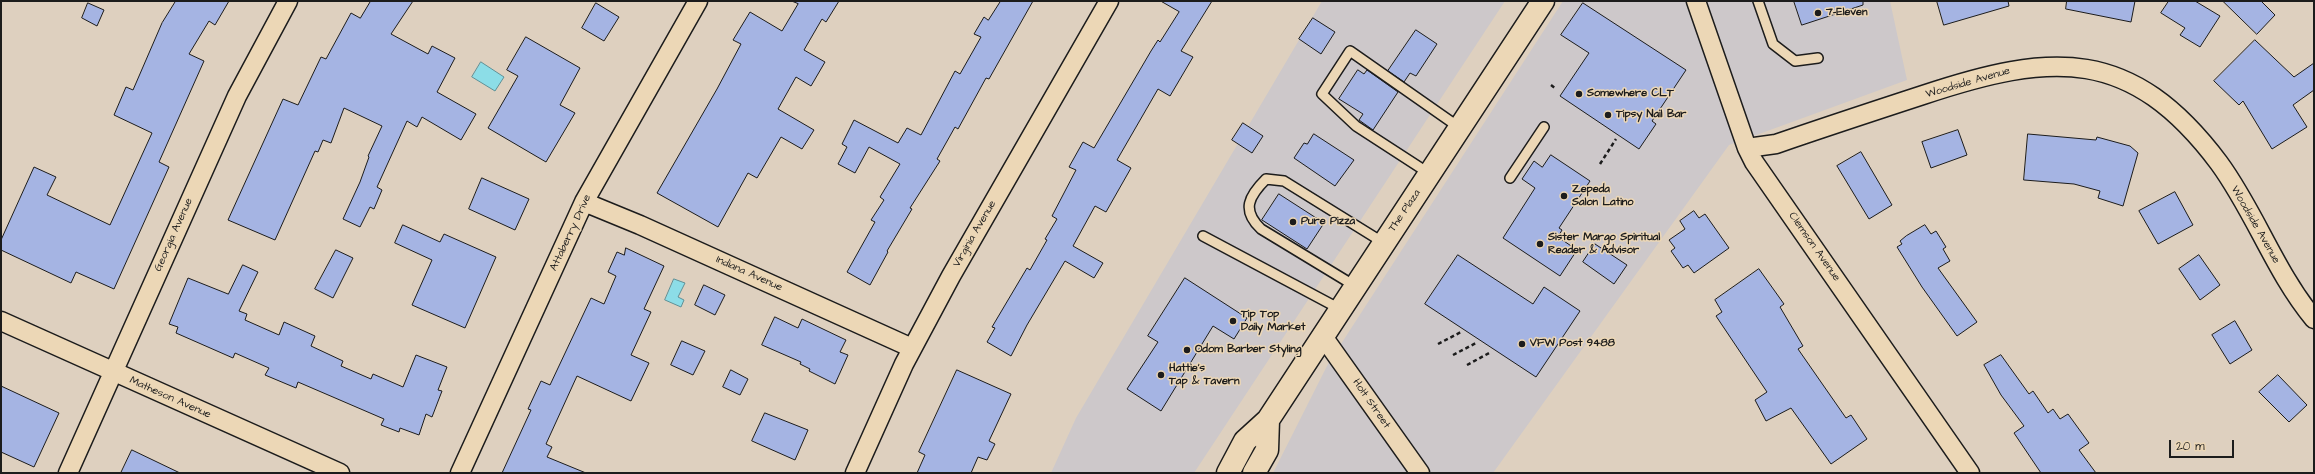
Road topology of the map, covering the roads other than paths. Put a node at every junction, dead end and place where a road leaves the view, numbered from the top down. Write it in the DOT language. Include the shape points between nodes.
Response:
graph roads {
  1 [pos="288,1"];
  2 [pos="698,1"];
  3 [pos="1109,1"];
  4 [pos="1543,1"];
  5 [pos="1696,1"];
  6 [pos="1758,1"];
  7 [pos="1818,58"];
  8 [pos="1544,127"];
  9 [pos="1460,128"];
  10 [pos="1747,148"];
  11 [pos="1430,174"];
  12 [pos="1510,178"];
  13 [pos="584,202"];
  14 [pos="1203,236"];
  15 [pos="1384,243"];
  16 [pos="1355,286"];
  17 [pos="1340,309"];
  18 [pos="2314,319"];
  19 [pos="1,321"];
  20 [pos="1322,336"];
  21 [pos="912,348"];
  22 [pos="113,372"];
  23 [pos="1268,420"];
  24 [pos="68,473"];
  25 [pos="340,473"];
  26 [pos="460,473"];
  27 [pos="854,473"];
  28 [pos="1228,473"];
  29 [pos="1254,473"];
  30 [pos="1420,473"];
  31 [pos="1970,473"];
  1 -- 22 [label="street, Georgia Avenue" via="237,96"];
  2 -- 13 [label="street, Attaberry Drive"];
  3 -- 21 [label="street, Virginia Avenue"];
  4 -- 9 [label="main road, The Plaza"];
  5 -- 10 [label="street, Clemson Avenue"];
  6 -- 7 [label="lane" via="1773,44 1795,61"];
  8 -- 12 [label="lane"];
  9 -- 11 [label="main road, The Plaza"];
  9 -- 11 [label="lane" via="1350,51 1322,94 1356,126"];
  10 -- 18 [label="street, Woodside Avenue" via="1776,144 1990,74 2052,66 2085,68 2101,72 2147,91 2174,112 2198,137 2220,165 2292,289"];
  10 -- 31 [label="street, Clemson Avenue" via="1754,162"];
  11 -- 15 [label="main road, The Plaza"];
  13 -- 21 [label="street, Indiana Avenue"];
  13 -- 26 [label="street, Attaberry Drive"];
  14 -- 17 [label="lane"];
  15 -- 16 [label="main road, The Plaza"];
  15 -- 16 [label="lane" via="1284,181 1266,179 1252,193 1249,211 1253,222"];
  16 -- 17 [label="main road, The Plaza"];
  17 -- 20 [label="main road, The Plaza"];
  19 -- 22 [label="street, Matheson Avenue"];
  20 -- 23 [label="main road, The Plaza"];
  20 -- 30 [label="street, Holt Street"];
  21 -- 27 [label="street, Virginia Avenue"];
  22 -- 24 [label="street, Georgia Avenue"];
  22 -- 25 [label="street, Matheson Avenue"];
  23 -- 28 [label="main road, The Plaza" via="1245,441"];
  23 -- 29 [label="main road" via="1267,450"];
}
